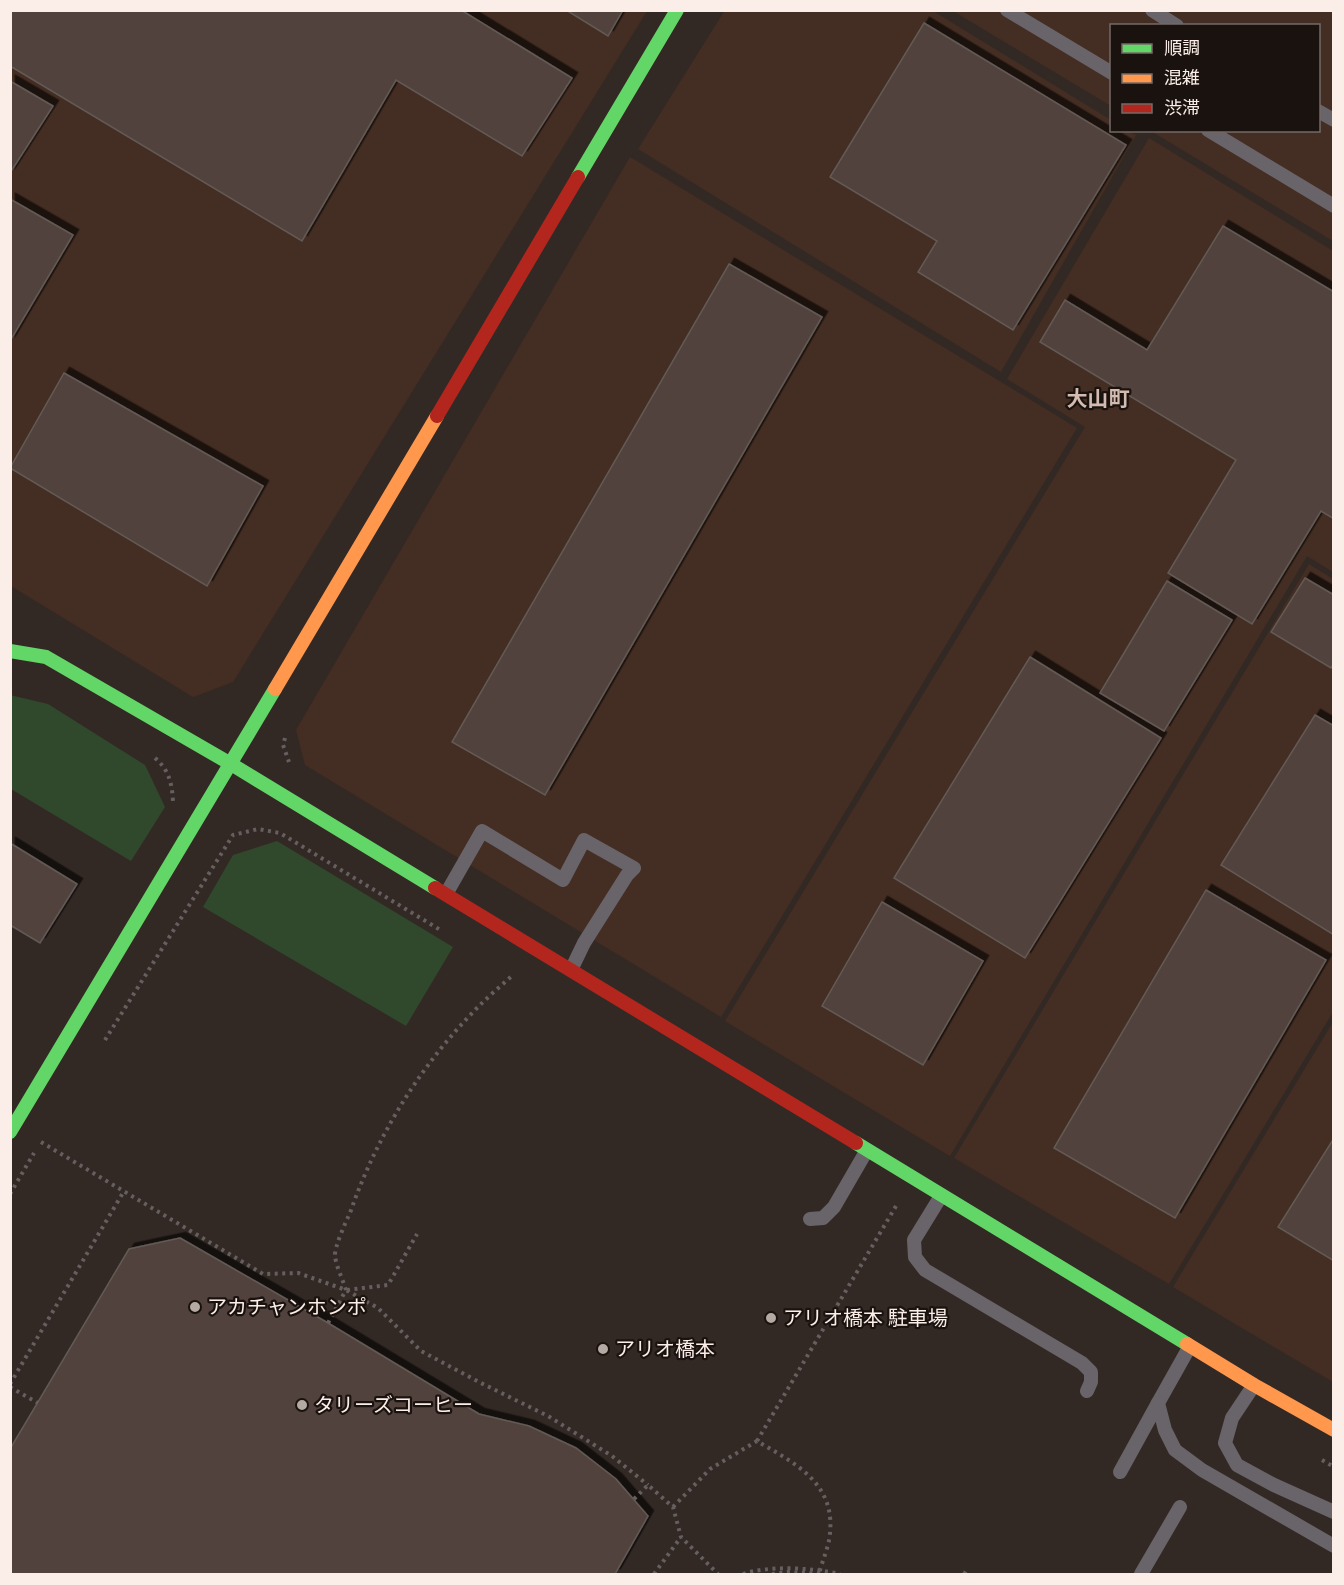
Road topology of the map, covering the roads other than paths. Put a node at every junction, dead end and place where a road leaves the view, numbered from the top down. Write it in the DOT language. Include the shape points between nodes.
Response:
graph roads {
  1 [pos="677,10"];
  2 [pos="1007,10"];
  3 [pos="1152,10"];
  4 [pos="1174,24"];
  5 [pos="1110,72"];
  6 [pos="1320,112"];
  7 [pos="1334,120"];
  8 [pos="1211,132"];
  9 [pos="1334,206"];
  10 [pos="10,636"];
  11 [pos="10,651"];
  12 [pos="46,657"];
  13 [pos="231,764"];
  14 [pos="446,894"];
  15 [pos="571,970"];
  16 [pos="10,1132"];
  17 [pos="867,1149"];
  18 [pos="941,1196"];
  19 [pos="810,1219"];
  20 [pos="1190,1346"];
  21 [pos="1254,1385"];
  22 [pos="1087,1391"];
  23 [pos="1158,1403"];
  24 [pos="1334,1430"];
  25 [pos="1120,1472"];
  26 [pos="1180,1507"];
  27 [pos="1334,1512"];
  28 [pos="1334,1546"];
  29 [pos="1141,1575"];
  1 -- 13 [label="street"];
  2 -- 5 [label="lane"];
  3 -- 4 [label="lane"];
  6 -- 7 [label="lane"];
  8 -- 9 [label="lane"];
  10 -- 12 [label="street"];
  11 -- 12 [label="street"];
  12 -- 13 [label="street"];
  13 -- 14 [label="street"];
  13 -- 16 [label="street"];
  14 -- 15 [label="street"];
  14 -- 15 [label="lane" via="482,831 563,880 584,840 634,868 584,943"];
  15 -- 17 [label="street"];
  17 -- 18 [label="street"];
  17 -- 19 [label="lane" via="834,1207 823,1218"];
  18 -- 20 [label="street"];
  18 -- 22 [label="lane" via="914,1240 915,1257 925,1270 1083,1363 1091,1372"];
  20 -- 21 [label="street"];
  20 -- 23 [label="lane"];
  21 -- 24 [label="street"];
  21 -- 27 [label="lane" via="1232,1418 1225,1443 1237,1465"];
  23 -- 25 [label="lane"];
  23 -- 28 [label="lane" via="1175,1450 1202,1470"];
  26 -- 29 [label="lane"];
}
